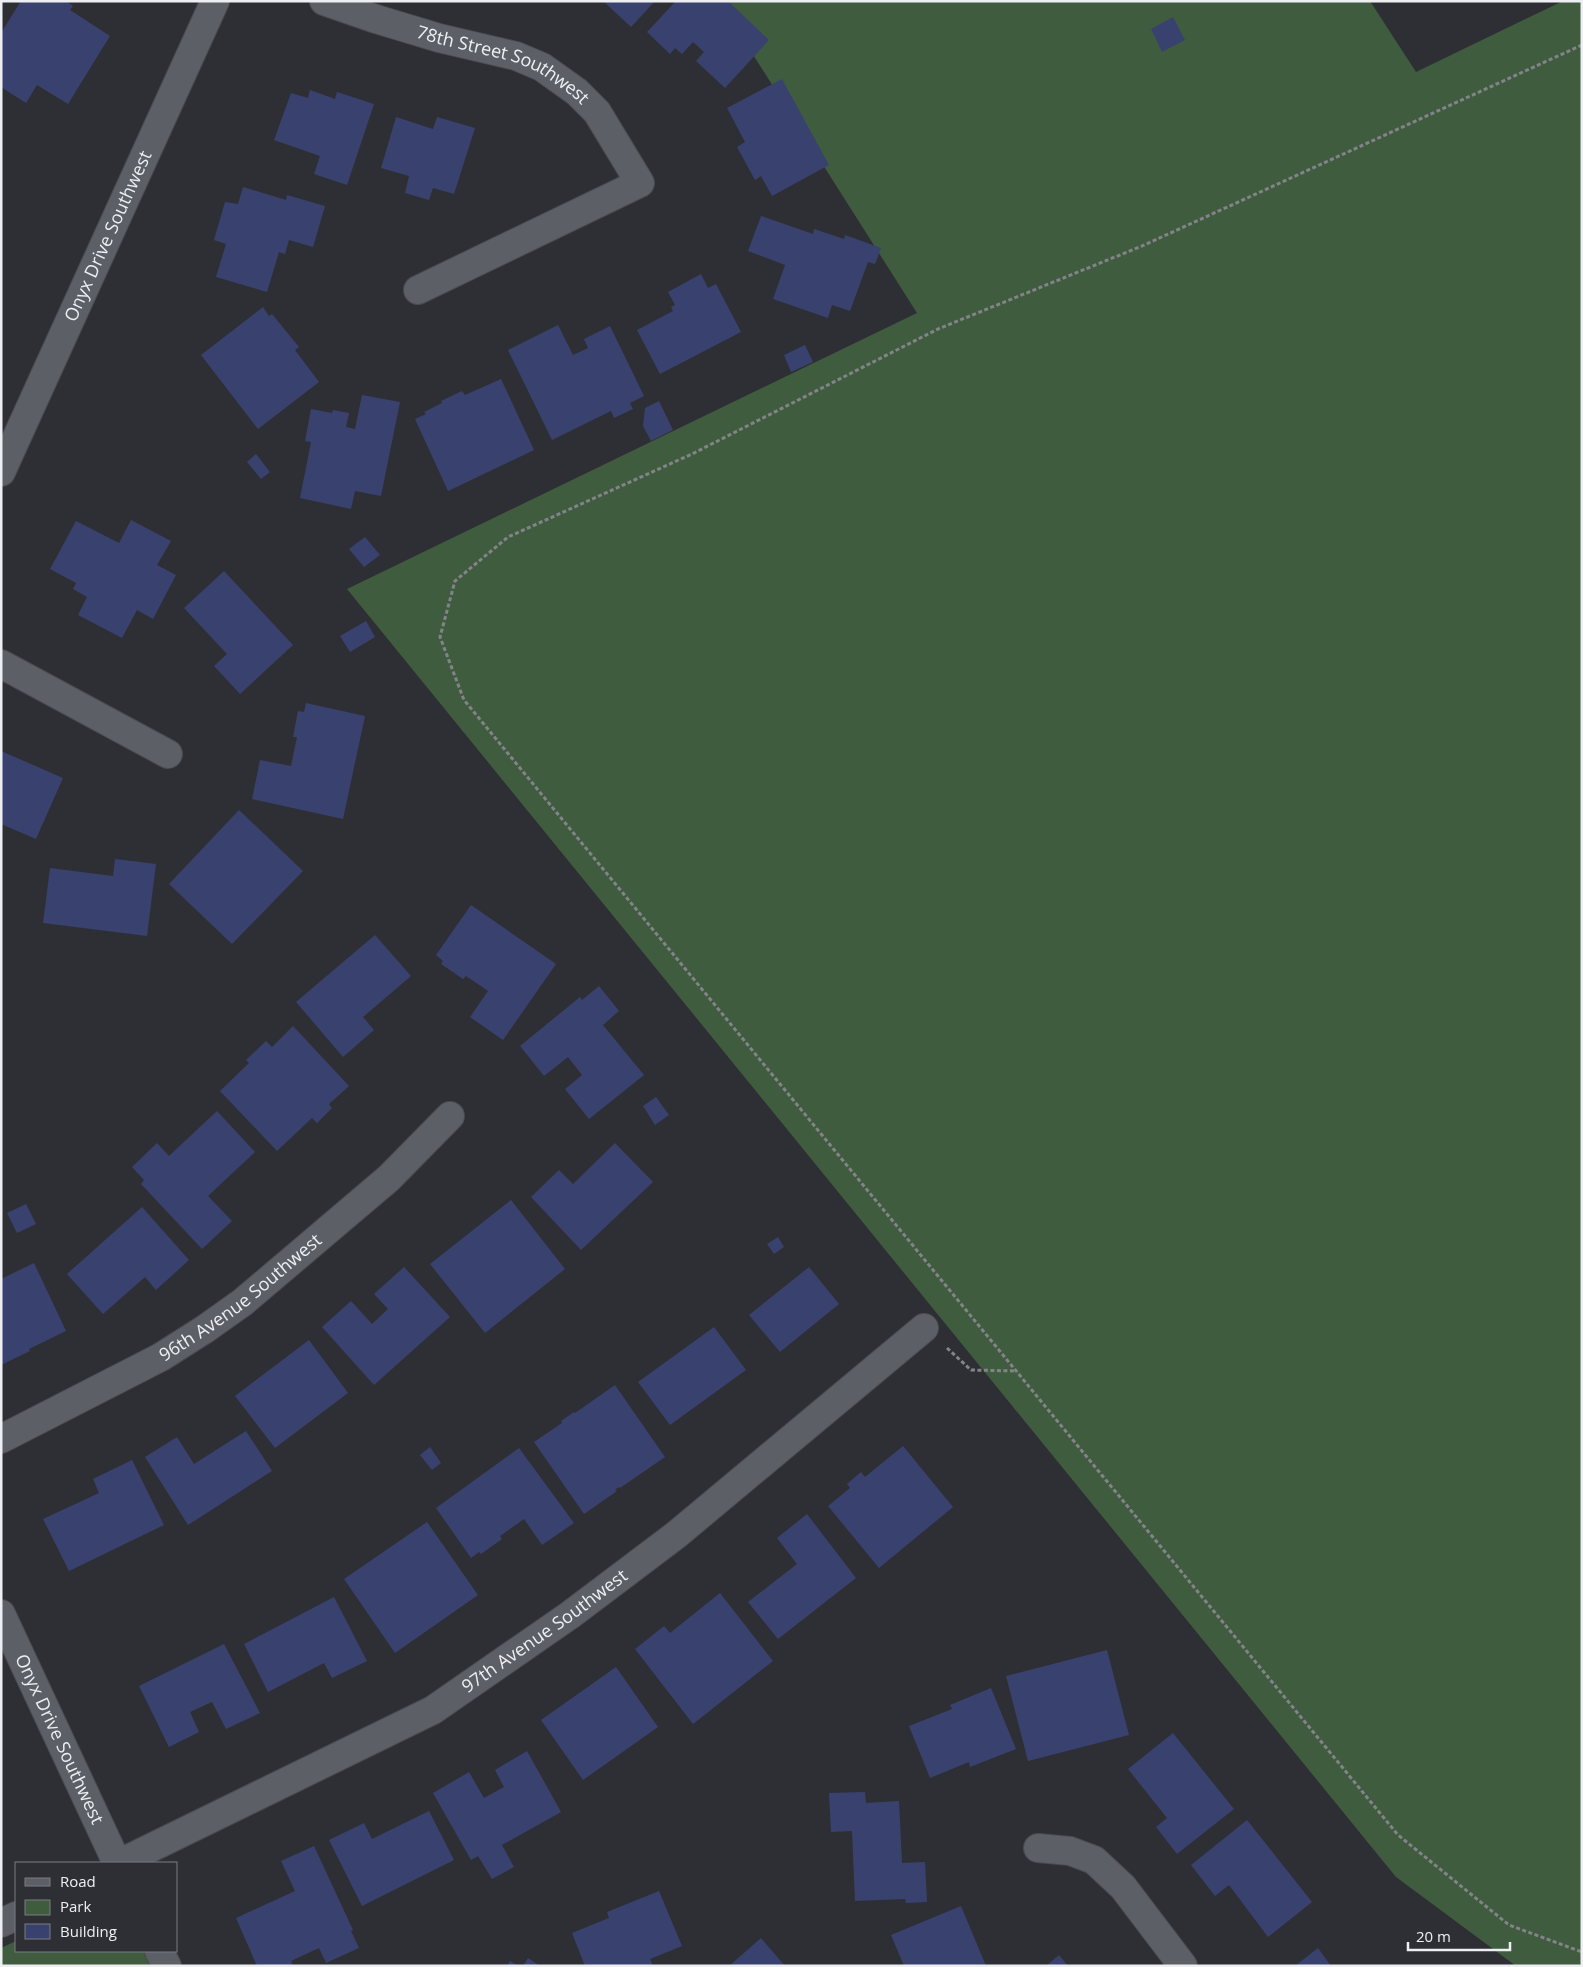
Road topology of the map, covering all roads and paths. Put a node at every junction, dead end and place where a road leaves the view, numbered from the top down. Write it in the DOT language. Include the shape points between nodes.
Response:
graph roads {
  1 [pos="214,1"];
  2 [pos="324,1"];
  3 [pos="1582,45"];
  4 [pos="418,290"];
  5 [pos="1,471"];
  6 [pos="1,664"];
  7 [pos="168,754"];
  8 [pos="450,1116"];
  9 [pos="924,1328"];
  10 [pos="1017,1372"];
  11 [pos="1,1439"];
  12 [pos="1,1614"];
  13 [pos="1038,1848"];
  14 [pos="118,1862"];
  15 [pos="120,1862"];
  16 [pos="15,1916"];
  17 [pos="1,1923"];
  18 [pos="160,1952"];
  19 [pos="1582,1952"];
  20 [pos="167,1966"];
  21 [pos="1183,1966"];
  1 -- 5 [label="street, Onyx Drive Southwest"];
  2 -- 4 [label="street, 78th Street Southwest" via="376,20 516,56 542,67 577,92 597,112 640,183"];
  3 -- 10 [label="path" via="1142,246 938,329 710,445 508,537 455,581 440,637 464,700"];
  6 -- 7 [label="street"];
  8 -- 11 [label="street, 96th Avenue Southwest" via="389,1178 243,1302 161,1357"];
  9 -- 10 [label="path" via="971,1370"];
  9 -- 15 [label="street, 97th Avenue Southwest" via="676,1535 570,1615 433,1710"];
  10 -- 19 [label="path" via="1398,1835 1509,1924"];
  12 -- 14 [label="street, Onyx Drive Southwest"];
  13 -- 21 [label="street" via="1070,1850 1094,1860 1123,1887"];
  16 -- 17 [label="street"];
  18 -- 20 [label="street"];
}
